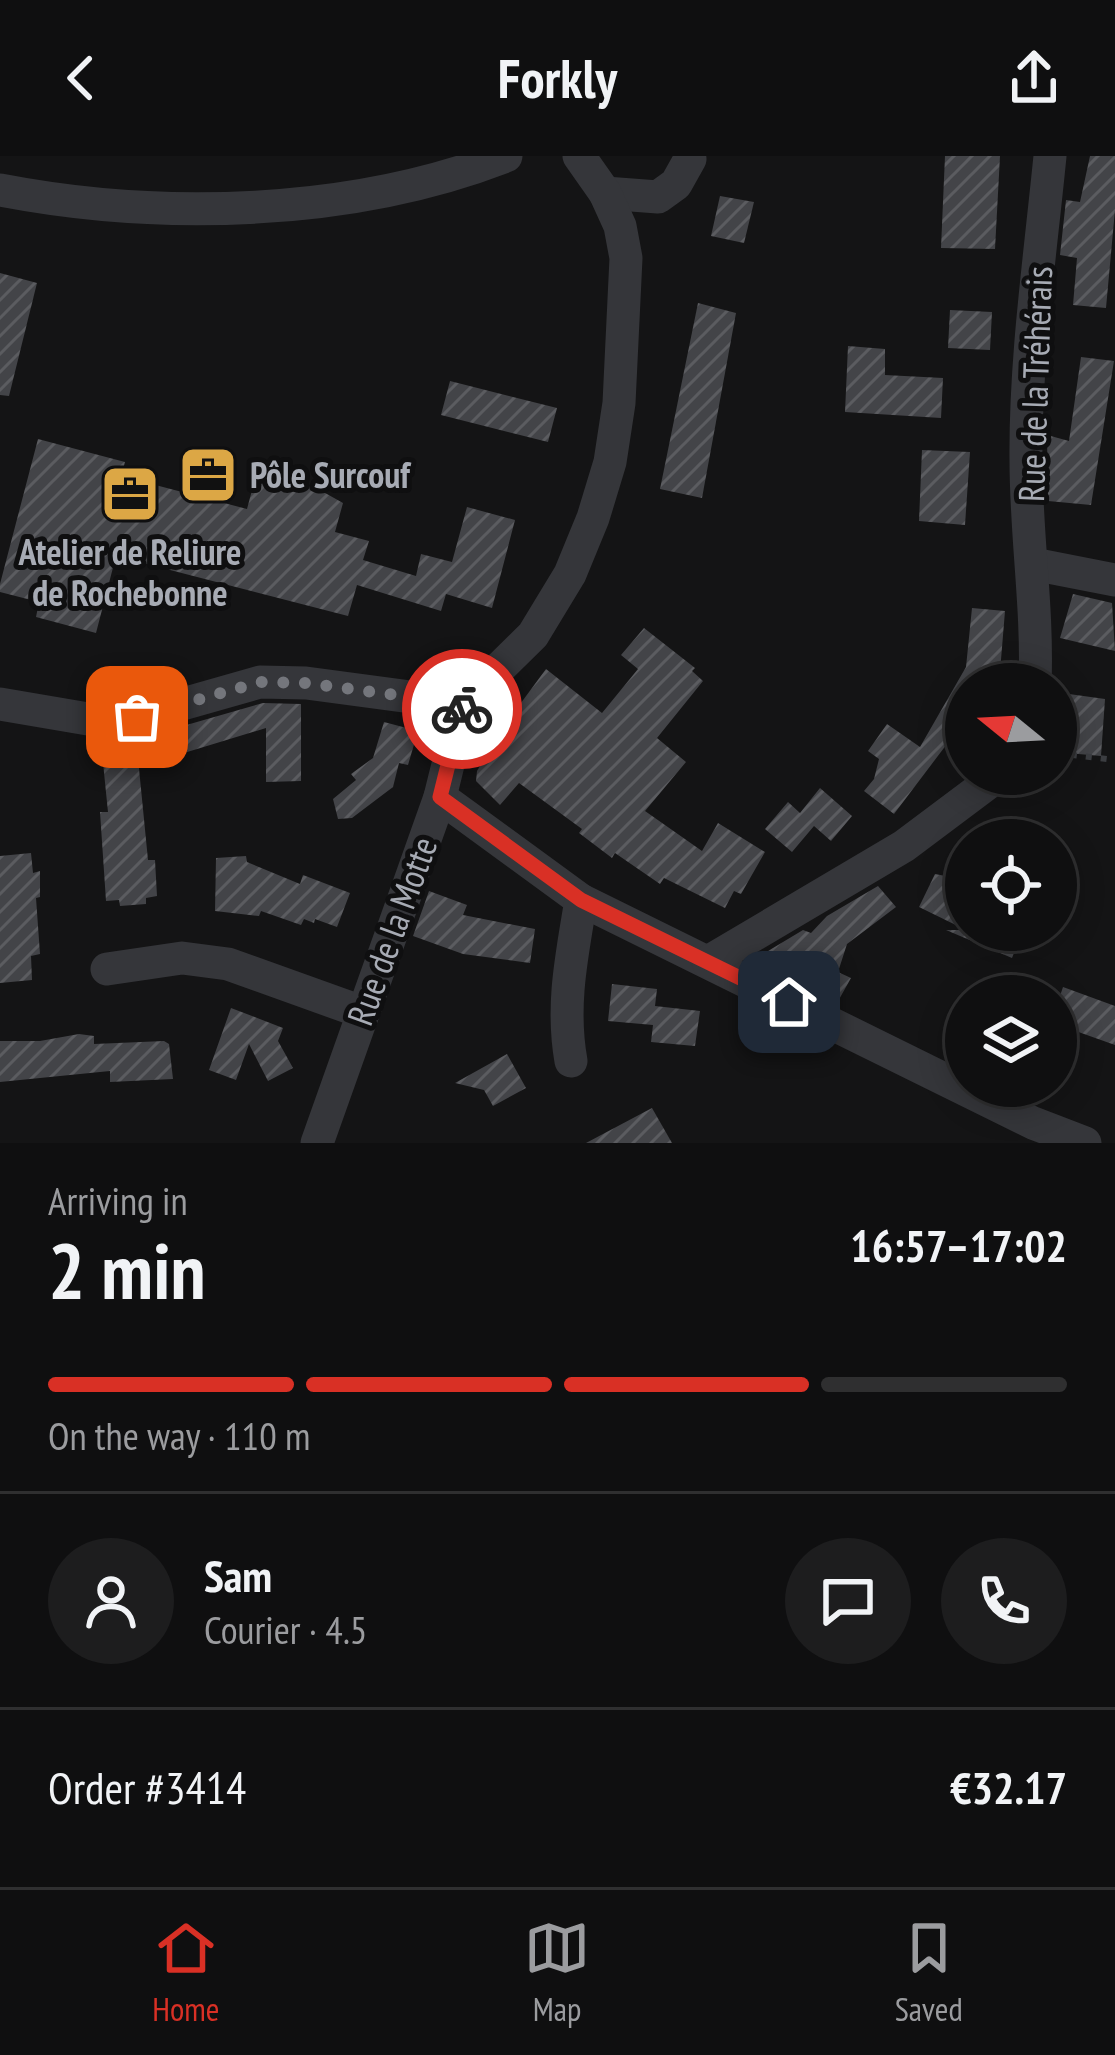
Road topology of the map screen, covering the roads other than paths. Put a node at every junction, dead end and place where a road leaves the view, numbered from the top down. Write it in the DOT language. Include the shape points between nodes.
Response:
graph roads {
  1 [pos="506,156"];
  2 [pos="579,156"];
  3 [pos="1050,156"];
  4 [pos="690,159"];
  5 [pos="0,190"];
  6 [pos="605,193"];
  7 [pos="1033,564"];
  8 [pos="1115,580"];
  9 [pos="1035,663"];
  10 [pos="0,704"];
  11 [pos="463,704"];
  12 [pos="972,795"];
  13 [pos="440,797"];
  14 [pos="581,900"];
  15 [pos="708,962"];
  16 [pos="107,969"];
  17 [pos="362,1012"];
  18 [pos="571,1061"];
  19 [pos="317,1143"];
  20 [pos="1085,1143"];
  1 -- 5 [label="street" via="400,185 269,206 114,206"];
  2 -- 6 [label="street"];
  3 -- 7 [label="street, Rue de la Tréhérais" via="1028,379"];
  4 -- 6 [label="street" via="658,197"];
  6 -- 11 [label="street" via="626,258 610,462 570,574 533,635"];
  7 -- 8 [label="street"];
  7 -- 9 [label="street, Rue de la Tréhérais"];
  10 -- 11 [label="street" via="88,719 137,717 260,682"];
  11 -- 13 [label="street, Rue de la Motte"];
  12 -- 15 [label="street" via="904,846"];
  13 -- 14 [label="street"];
  13 -- 17 [label="street, Rue de la Motte"];
  14 -- 15 [label="street"];
  14 -- 18 [label="street" via="566,994"];
  15 -- 20 [label="street"];
  16 -- 17 [label="street" via="182,958 228,964"];
  17 -- 19 [label="street, Rue de la Motte"];
}
